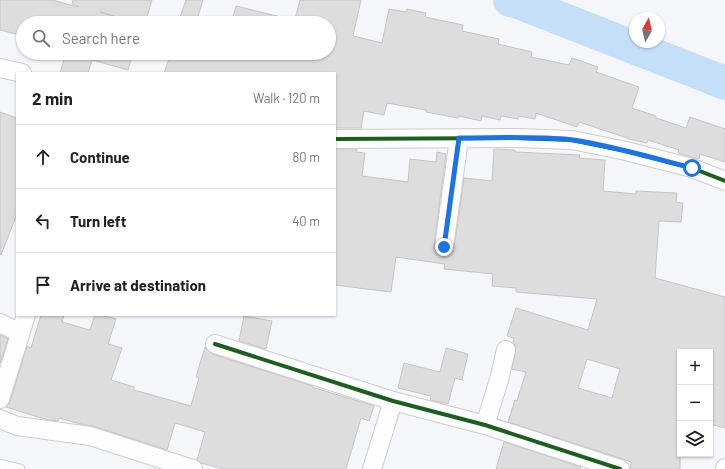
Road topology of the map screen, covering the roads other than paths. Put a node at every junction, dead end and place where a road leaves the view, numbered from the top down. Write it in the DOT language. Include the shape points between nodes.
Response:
graph roads {
  1 [pos="0,68"];
  2 [pos="18,72"];
  3 [pos="459,138"];
  4 [pos="336,139"];
  5 [pos="725,181"];
  6 [pos="444,247"];
  7 [pos="26,316"];
  8 [pos="0,323"];
  9 [pos="20,333"];
  10 [pos="215,344"];
  11 [pos="506,350"];
  12 [pos="0,399"];
  13 [pos="393,400"];
  14 [pos="0,419"];
  15 [pos="485,425"];
  16 [pos="0,464"];
  17 [pos="20,469"];
  18 [pos="193,469"];
  19 [pos="372,469"];
  20 [pos="620,469"];
  1 -- 2 [label="street"];
  3 -- 4 [label="street"];
  3 -- 5 [label="street" via="572,140 626,150 692,168"];
  3 -- 6 [label="street"];
  7 -- 9 [label="street"];
  8 -- 9 [label="street"];
  9 -- 12 [label="street"];
  10 -- 13 [label="street"];
  11 -- 15 [label="street" via="500,380"];
  13 -- 15 [label="street"];
  13 -- 19 [label="street"];
  14 -- 18 [label="street" via="17,426 90,436"];
  15 -- 20 [label="street"];
  16 -- 17 [label="lane"];
}
